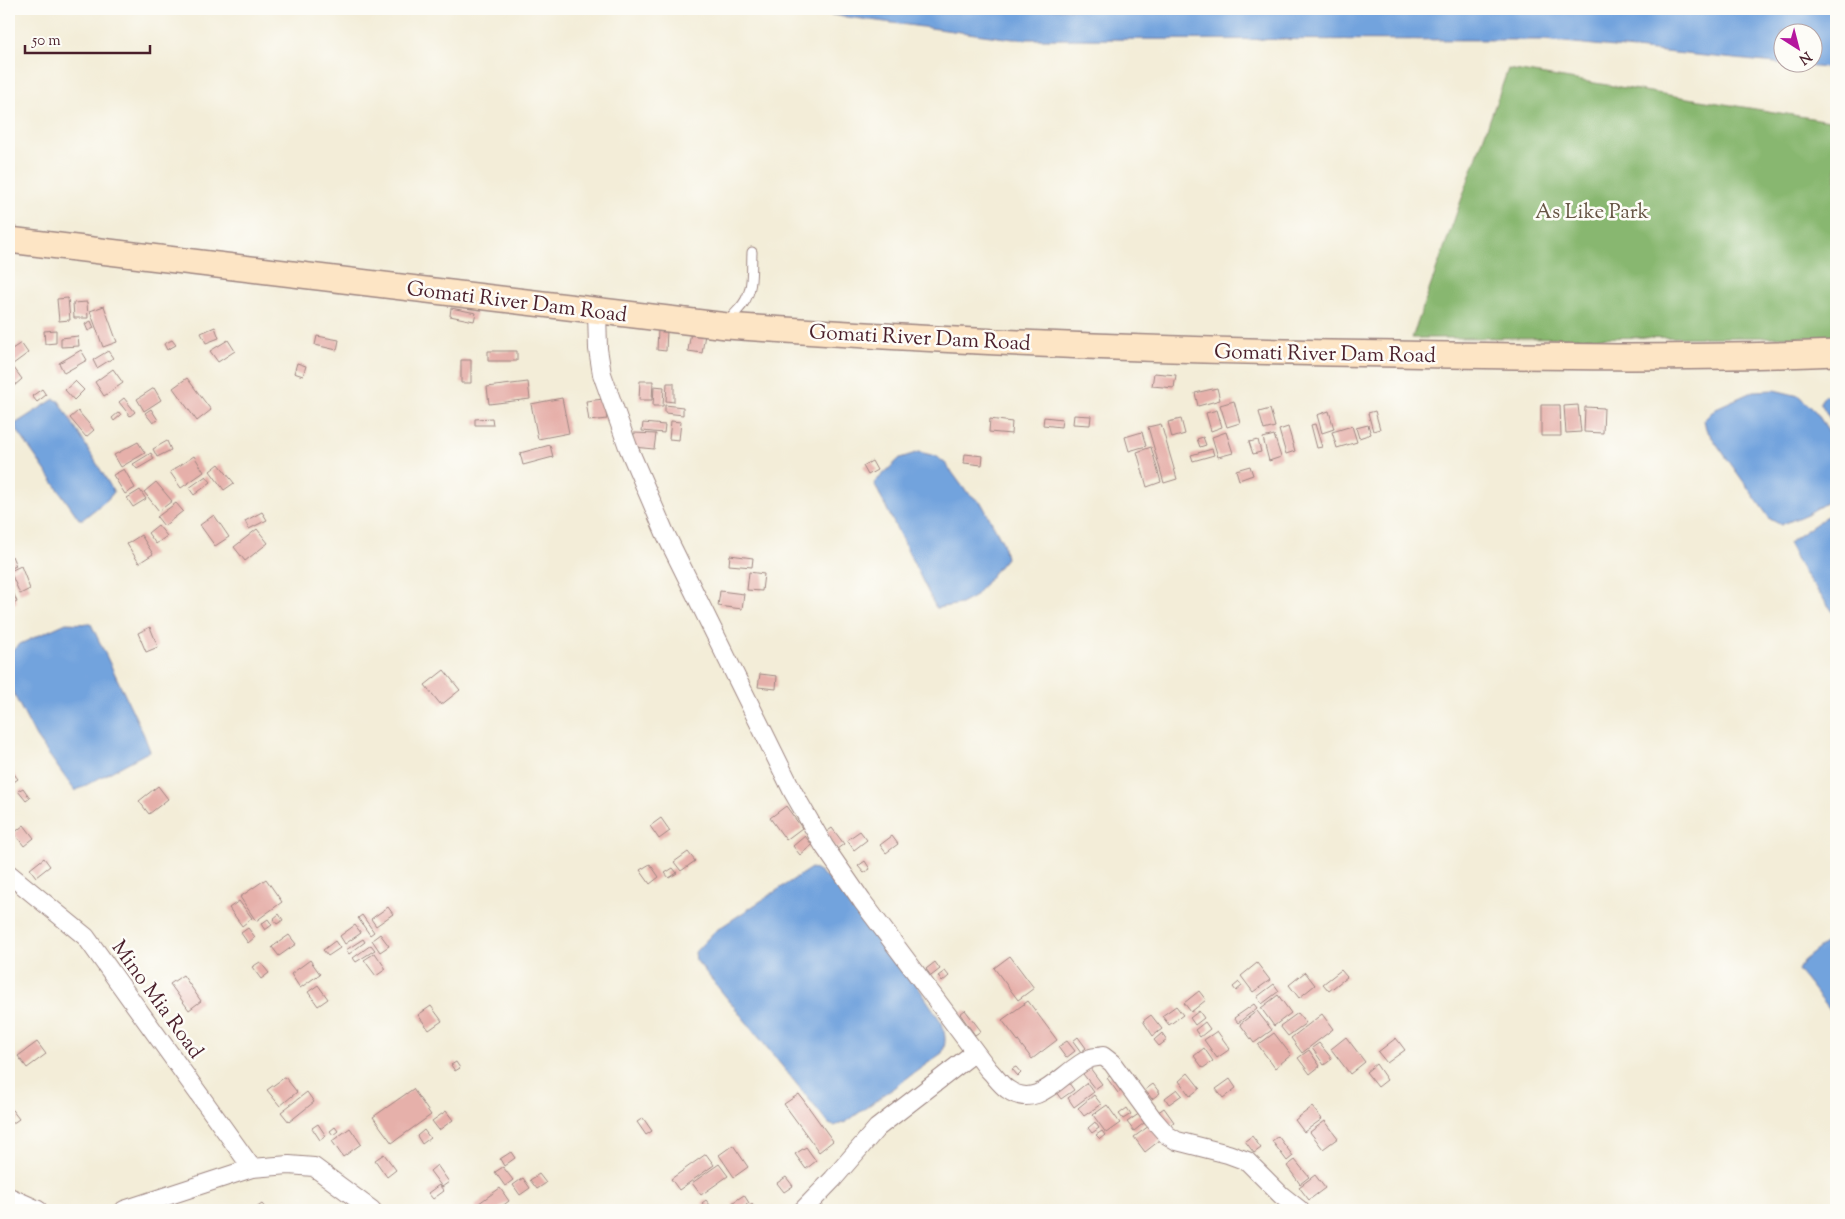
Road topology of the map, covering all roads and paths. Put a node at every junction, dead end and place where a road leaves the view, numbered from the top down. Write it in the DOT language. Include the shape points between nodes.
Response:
graph roads {
  1 [pos="9,240"];
  2 [pos="752,252"];
  3 [pos="597,311"];
  4 [pos="727,326"];
  5 [pos="1836,353"];
  6 [pos="9,874"];
  7 [pos="975,1052"];
  8 [pos="252,1168"];
  9 [pos="9,1197"];
  10 [pos="38,1210"];
  11 [pos="124,1210"];
  12 [pos="372,1210"];
  13 [pos="803,1210"];
  14 [pos="1300,1210"];
  1 -- 3 [label="main road, Gomati River Dam Road"];
  2 -- 4 [label="lane" via="750,291"];
  3 -- 4 [label="main road, Gomati River Dam Road"];
  3 -- 7 [label="street" via="602,374 628,447 665,533 793,792 824,846 862,901"];
  4 -- 5 [label="main road, Gomati River Dam Road" via="856,335 1267,352 1477,357"];
  6 -- 8 [label="street, Mino Mia Road" via="86,937"];
  7 -- 13 [label="street" via="877,1128"];
  7 -- 14 [label="street" via="1006,1088 1027,1097 1038,1095 1090,1059 1103,1056 1112,1063 1167,1135 1247,1162"];
  8 -- 11 [label="street"];
  8 -- 12 [label="street" via="314,1167"];
  9 -- 10 [label="street"];
}
